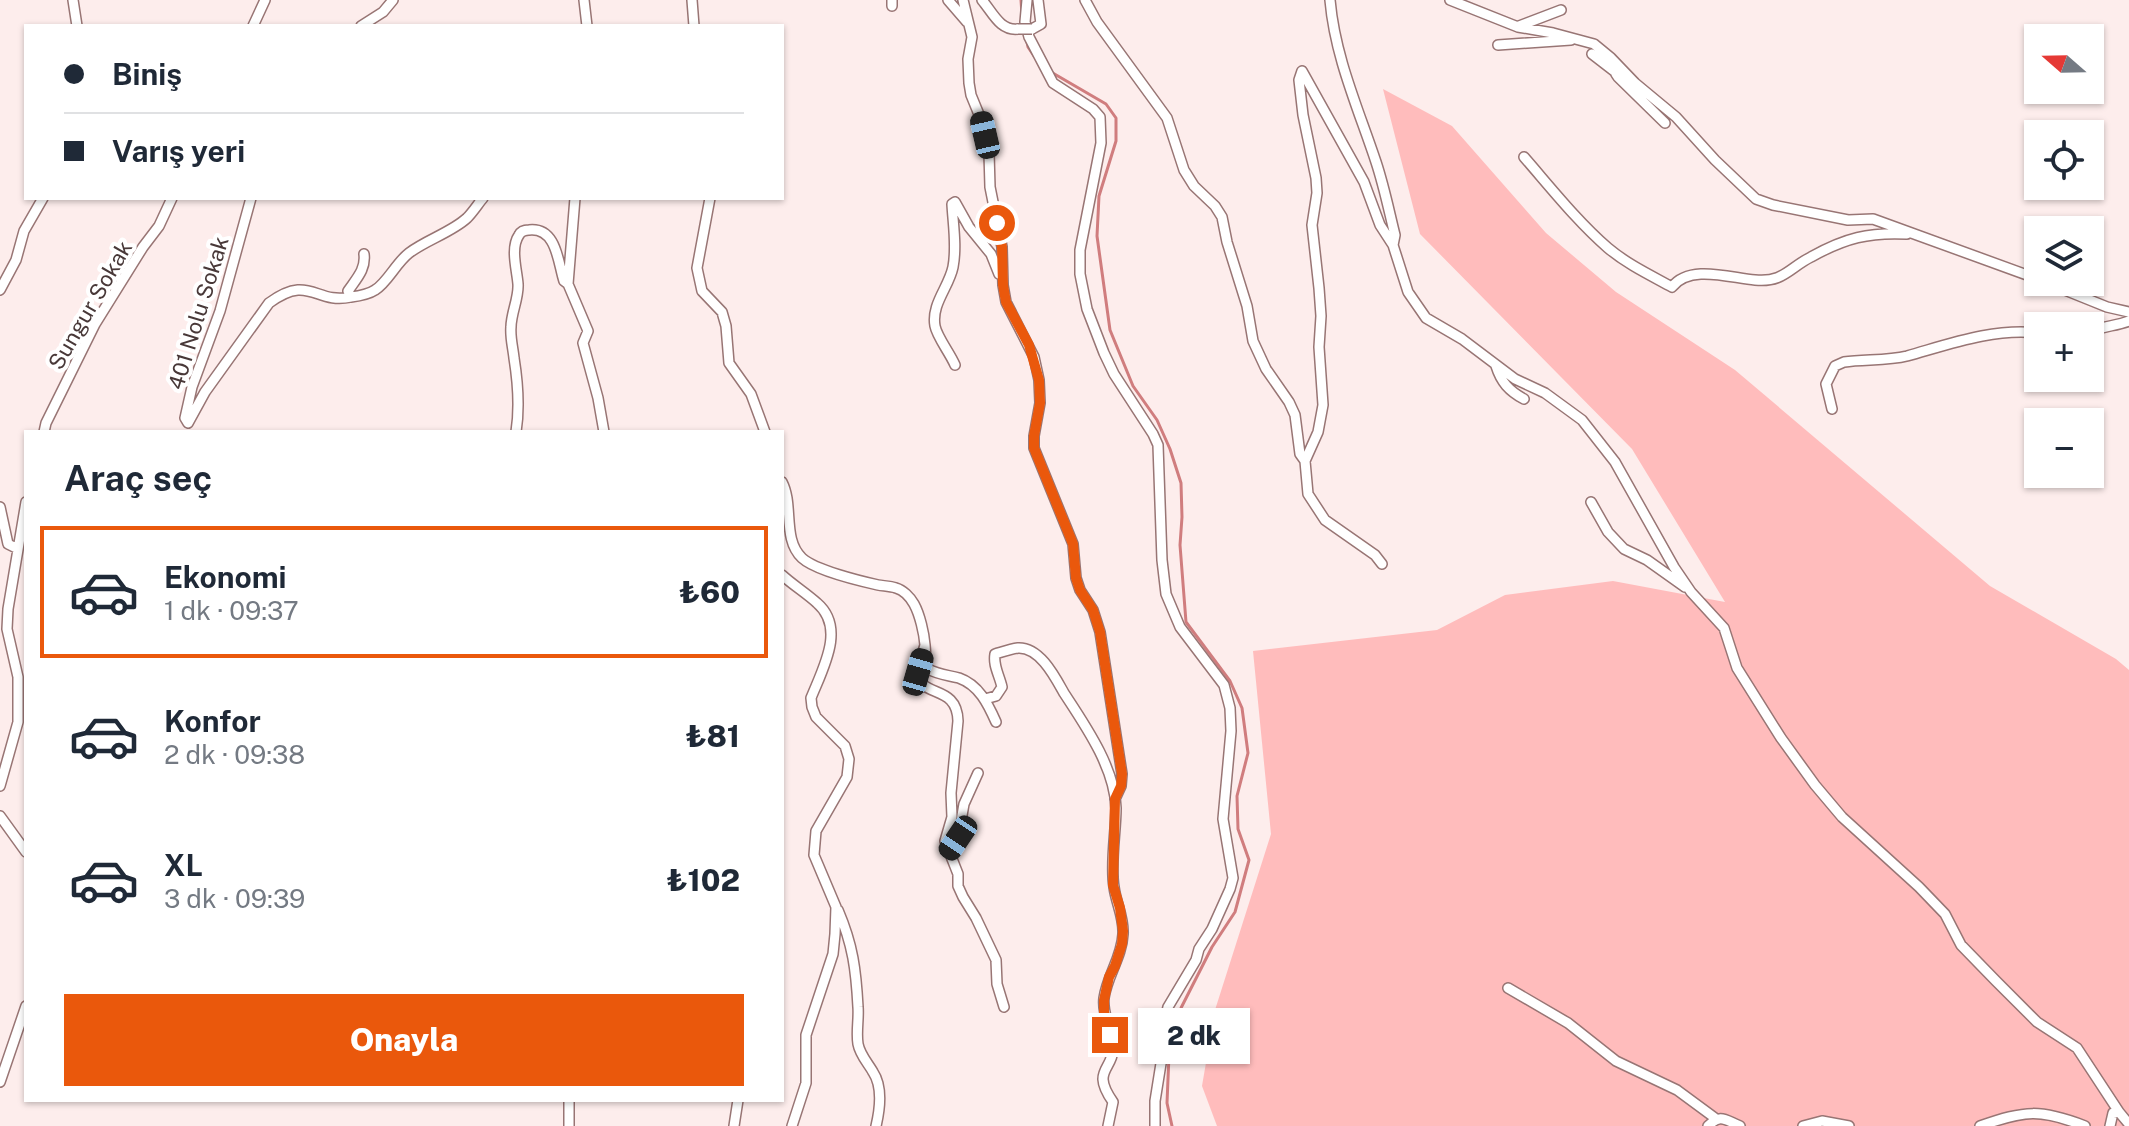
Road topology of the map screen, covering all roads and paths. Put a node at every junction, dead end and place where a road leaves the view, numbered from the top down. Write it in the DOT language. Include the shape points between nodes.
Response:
graph roads {
  1 [pos="73,0"];
  2 [pos="265,0"];
  3 [pos="393,0"];
  4 [pos="584,0"];
  5 [pos="692,0"];
  6 [pos="948,0"];
  7 [pos="963,0"];
  8 [pos="982,0"];
  9 [pos="1027,0"];
  10 [pos="1038,0"];
  11 [pos="1085,0"];
  12 [pos="1330,0"];
  13 [pos="1450,0"];
  14 [pos="1561,10"];
  15 [pos="77,24"];
  16 [pos="257,24"];
  17 [pos="364,24"];
  18 [pos="587,24"];
  19 [pos="694,24"];
  20 [pos="969,25"];
  21 [pos="1518,27"];
  22 [pos="1583,39"];
  23 [pos="1498,45"];
  24 [pos="1592,54"];
  25 [pos="1619,67"];
  26 [pos="1665,123"];
  27 [pos="1524,157"];
  28 [pos="42,200"];
  29 [pos="171,200"];
  30 [pos="250,200"];
  31 [pos="481,200"];
  32 [pos="575,200"];
  33 [pos="710,200"];
  34 [pos="1919,235"];
  35 [pos="1393,245"];
  36 [pos="364,254"];
  37 [pos="2024,274"];
  38 [pos="568,284"];
  39 [pos="1003,285"];
  40 [pos="0,290"];
  41 [pos="2080,296"];
  42 [pos="351,297"];
  43 [pos="2129,312"];
  44 [pos="2129,321"];
  45 [pos="2104,326"];
  46 [pos="2024,333"];
  47 [pos="955,365"];
  48 [pos="1496,366"];
  49 [pos="1524,399"];
  50 [pos="1832,409"];
  51 [pos="44,430"];
  52 [pos="516,430"];
  53 [pos="604,430"];
  54 [pos="764,430"];
  55 [pos="1305,461"];
  56 [pos="784,488"];
  57 [pos="1591,502"];
  58 [pos="0,507"];
  59 [pos="24,514"];
  60 [pos="18,549"];
  61 [pos="1382,564"];
  62 [pos="784,577"];
  63 [pos="1691,592"];
  64 [pos="925,645"];
  65 [pos="985,699"];
  66 [pos="996,722"];
  67 [pos="978,773"];
  68 [pos="0,786"];
  69 [pos="1115,799"];
  70 [pos="0,816"];
  71 [pos="24,849"];
  72 [pos="949,853"];
  73 [pos="836,907"];
  74 [pos="1508,988"];
  75 [pos="1004,1007"];
  76 [pos="24,1012"];
  77 [pos="0,1082"];
  78 [pos="569,1102"];
  79 [pos="738,1102"];
  80 [pos="2119,1112"];
  81 [pos="1712,1122"];
  82 [pos="2129,1124"];
  83 [pos="569,1126"];
  84 [pos="734,1126"];
  85 [pos="792,1126"];
  86 [pos="876,1126"];
  87 [pos="1108,1126"];
  88 [pos="1155,1126"];
  89 [pos="1740,1126"];
  90 [pos="1803,1126"];
  91 [pos="1849,1126"];
  92 [pos="1980,1126"];
  93 [pos="2085,1126"];
  94 [pos="2110,1126"];
  1 -- 15 [label="street"];
  2 -- 16 [label="street"];
  3 -- 17 [label="street"];
  4 -- 18 [label="street"];
  5 -- 19 [label="street"];
  6 -- 20 [label="street"];
  7 -- 20 [label="street"];
  8 -- 10 [label="street, bridge" via="1009,30 1041,24"];
  9 -- 88 [label="street" via="1029,37 1053,83 1100,117 1101,143 1080,250 1087,309 1114,374 1158,445 1166,594 1180,627 1224,685 1230,708 1223,819 1233,878 1165,1017"];
  11 -- 55 [label="street" via="1167,118 1194,186 1222,217 1253,341 1295,415"];
  12 -- 35 [label="street" via="1342,66 1377,164"];
  13 -- 21 [label="street"];
  14 -- 21 [label="street"];
  20 -- 39 [label="street" via="967,71 989,153"];
  21 -- 22 [label="street"];
  22 -- 23 [label="street"];
  22 -- 25 [label="street"];
  24 -- 25 [label="street" via="1614,71"];
  25 -- 26 [label="street" via="1618,77"];
  25 -- 34 [label="street" via="1756,199 1848,220 1873,219"];
  27 -- 34 [label="street" via="1609,249 1672,287 1678,280 1701,275 1772,280 1809,257 1862,235"];
  28 -- 40 [label="street"];
  29 -- 51 [label="street, Sungur Sokak" via="95,324"];
  30 -- 42 [label="street, 401 Nolu Sokak" via="220,311 192,387 188,423 269,303 295,289"];
  31 -- 42 [label="street" via="467,218 397,263 373,291"];
  32 -- 38 [label="street"];
  33 -- 54 [label="street" via="697,268 702,291 722,312 729,363 751,394"];
  34 -- 37 [label="street"];
  35 -- 48 [label="street" via="1408,292 1426,318"];
  35 -- 55 [label="street" via="1302,71 1303,115 1317,193 1312,225 1323,405"];
  36 -- 42 [label="street" via="362,271 348,291"];
  38 -- 52 [label="street" via="549,238 538,230 519,235 511,328"];
  38 -- 53 [label="street" via="588,331 583,343"];
  39 -- 47 [label="street" via="994,259 955,202 953,266 934,317"];
  39 -- 69 [label="street" via="1039,380 1034,448 1073,544 1080,590 1100,632 1122,774"];
  41 -- 43 [label="street"];
  44 -- 45 [label="street"];
  46 -- 50 [label="street" via="1844,362 1835,366 1826,384"];
  48 -- 49 [label="street" via="1505,386"];
  48 -- 63 [label="street" via="1582,420 1615,462"];
  55 -- 61 [label="street" via="1308,494 1325,520"];
  56 -- 64 [label="street" via="791,536 801,558 907,594"];
  57 -- 63 [label="street" via="1624,549"];
  58 -- 60 [label="street" via="8,544"];
  59 -- 60 [label="street"];
  60 -- 68 [label="street" via="7,629 18,677 19,714"];
  62 -- 73 [label="street" via="818,604 832,626 811,698 816,717 845,746 849,759 847,777 816,831 814,855"];
  63 -- 80 [label="street" via="1724,628 1737,668 1815,785 1945,914 1961,945 2017,1002 2077,1048"];
  64 -- 65 [label="street" via="928,669 968,683"];
  64 -- 72 [label="street" via="918,672 922,683 952,699 958,709 952,817 945,841"];
  65 -- 66 [label="street"];
  65 -- 69 [label="street" via="1002,687 993,665 995,654 1022,648 1041,660 1090,733"];
  67 -- 72 [label="street"];
  69 -- 87 [label="street" via="1113,885 1123,931 1104,1000 1113,1047 1103,1080 1113,1102"];
  70 -- 71 [label="street"];
  72 -- 75 [label="street" via="958,886 996,960"];
  73 -- 85 [label="street" via="833,954 806,1035 806,1083"];
  73 -- 86 [label="street" via="855,959 858,1044 879,1089"];
  74 -- 81 [label="street" via="1568,1023 1616,1061 1677,1090"];
  76 -- 77 [label="street"];
  78 -- 83 [label="street"];
  79 -- 84 [label="street"];
  80 -- 82 [label="street"];
  80 -- 94 [label="street" via="2113,1113"];
  81 -- 89 [label="street" via="1719,1118"];
  90 -- 91 [label="street" via="1822,1121"];
  92 -- 93 [label="street" via="2029,1113"];
}
